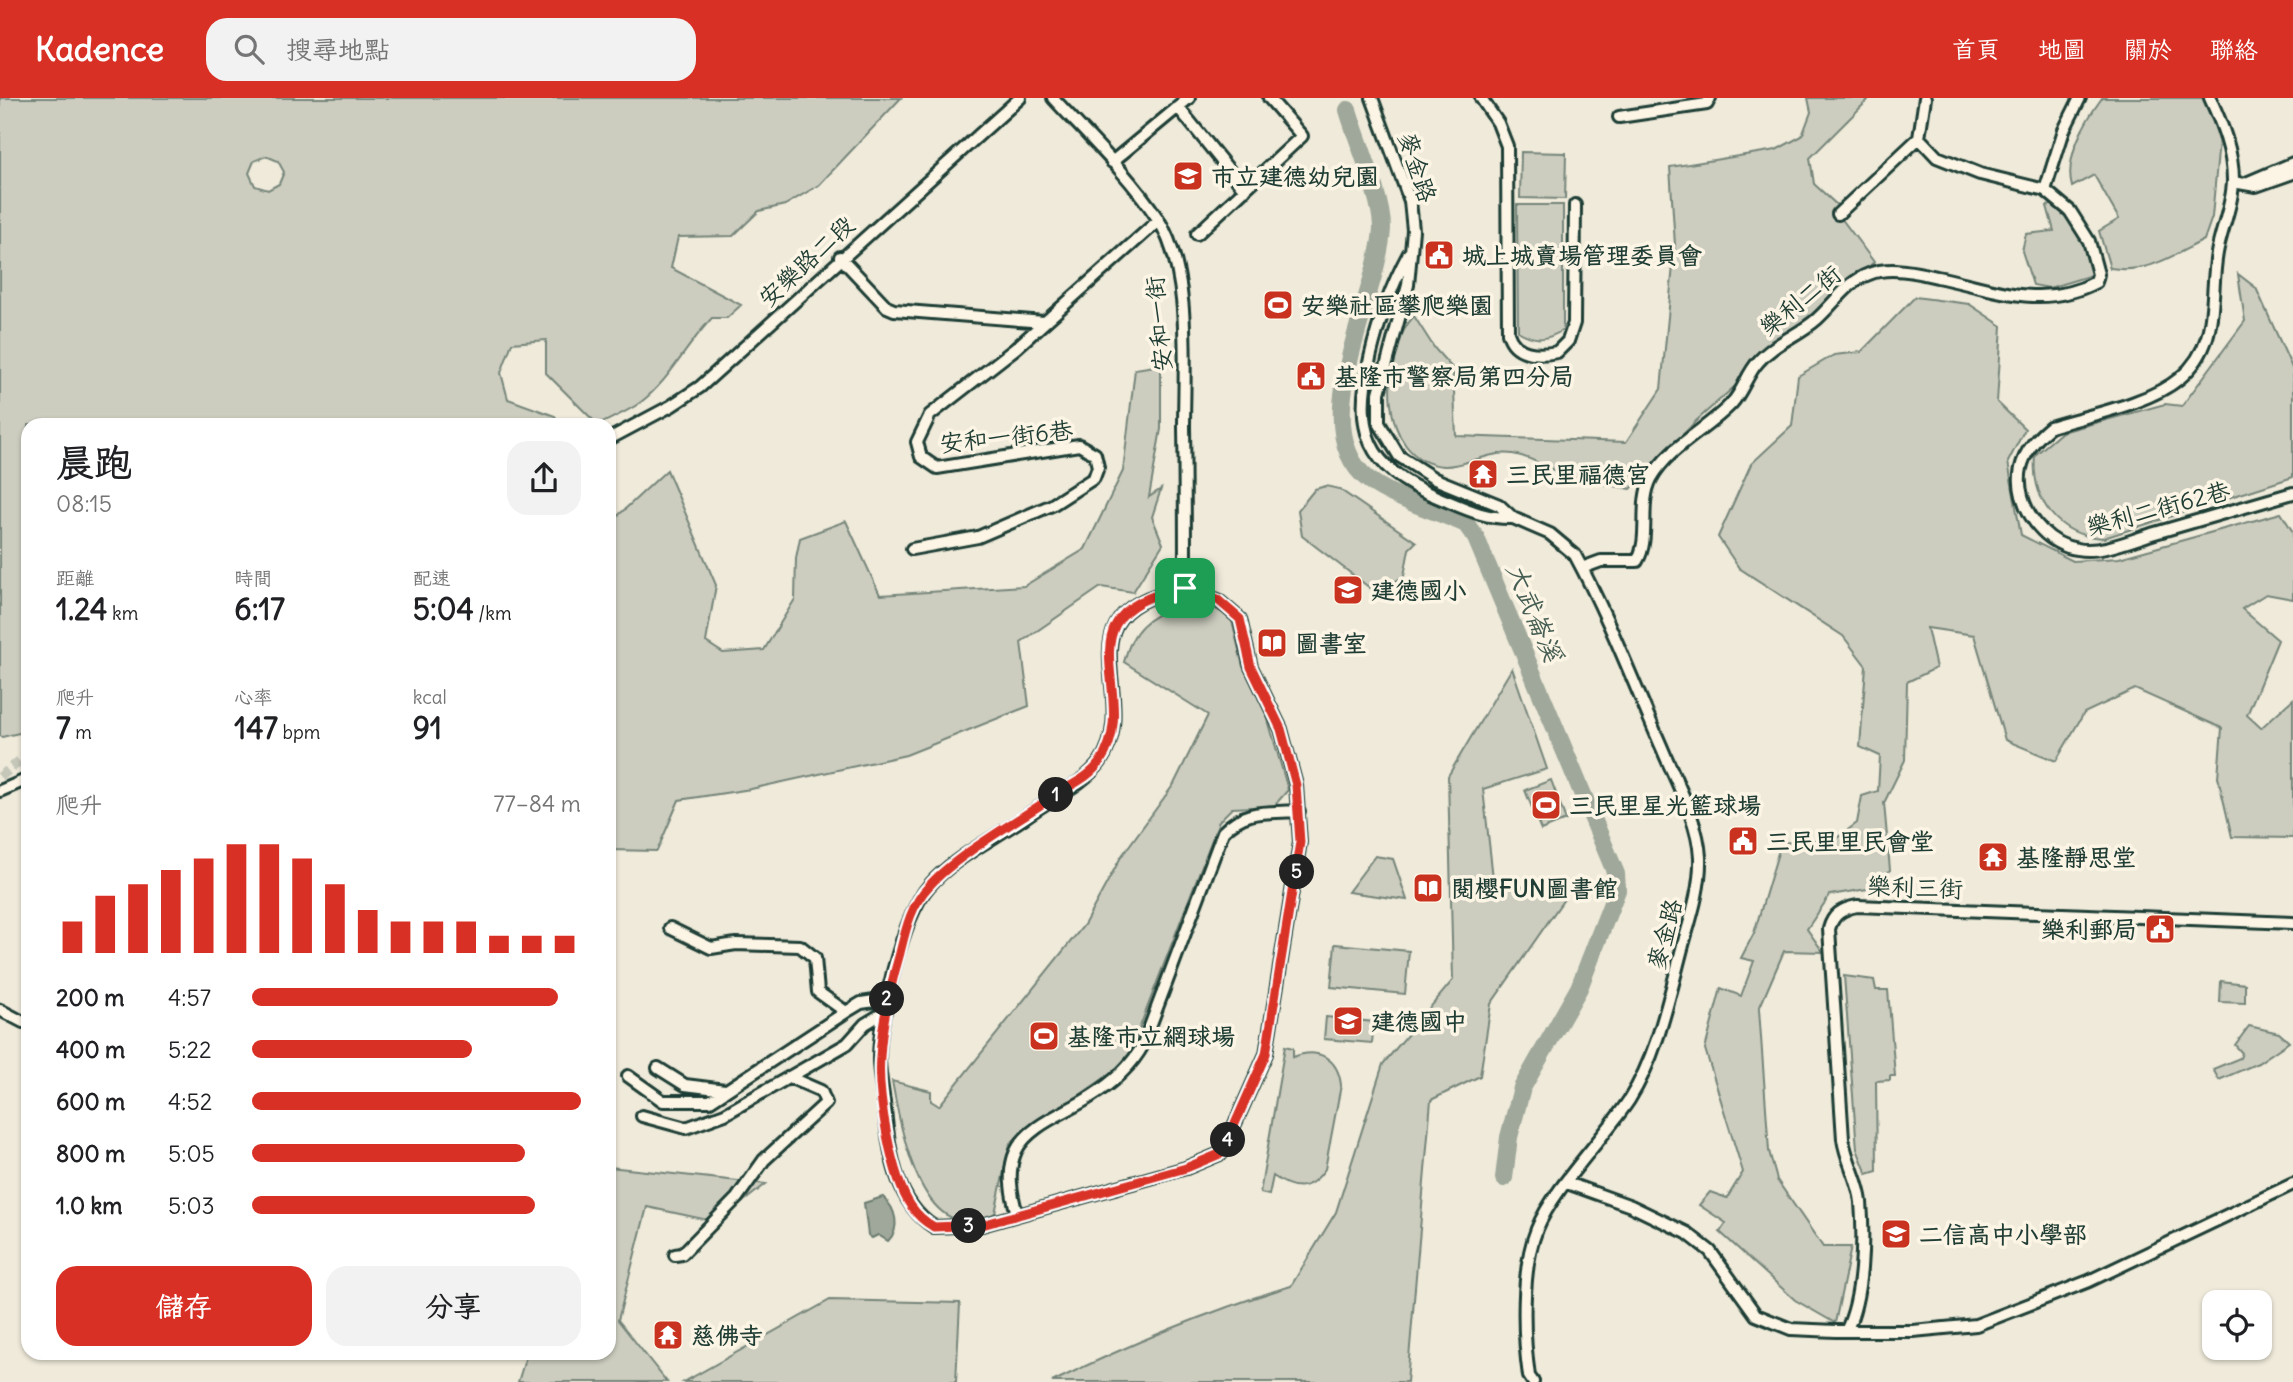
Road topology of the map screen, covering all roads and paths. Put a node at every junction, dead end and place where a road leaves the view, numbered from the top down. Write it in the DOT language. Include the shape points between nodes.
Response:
graph roads {
  1 [pos="1020,98"];
  2 [pos="1054,98"];
  3 [pos="1189,98"];
  4 [pos="1269,98"];
  5 [pos="1372,98"];
  6 [pos="1481,98"];
  7 [pos="1710,98"];
  8 [pos="1925,98"];
  9 [pos="2080,98"];
  10 [pos="2210,98"];
  11 [pos="1178,107"];
  12 [pos="1619,117"];
  13 [pos="1919,138"];
  14 [pos="1112,162"];
  15 [pos="2293,163"];
  16 [pos="2293,173"];
  17 [pos="2233,183"];
  18 [pos="2246,183"];
  19 [pos="1245,190"];
  20 [pos="2045,190"];
  21 [pos="1575,205"];
  22 [pos="1838,214"];
  23 [pos="1159,220"];
  24 [pos="1197,234"];
  25 [pos="1410,250"];
  26 [pos="840,257"];
  27 [pos="1044,322"];
  28 [pos="1375,337"];
  29 [pos="1393,341"];
  30 [pos="616,435"];
  31 [pos="2293,493"];
  32 [pos="1513,518"];
  33 [pos="912,548"];
  34 [pos="1582,568"];
  35 [pos="1185,588"];
  36 [pos="21,782"];
  37 [pos="0,791"];
  38 [pos="1299,811"];
  39 [pos="2293,923"];
  40 [pos="670,928"];
  41 [pos="887,999"];
  42 [pos="0,1010"];
  43 [pos="846,1012"];
  44 [pos="885,1012"];
  45 [pos="21,1021"];
  46 [pos="658,1068"];
  47 [pos="628,1076"];
  48 [pos="791,1078"];
  49 [pos="725,1090"];
  50 [pos="642,1116"];
  51 [pos="1567,1183"];
  52 [pos="2293,1184"];
  53 [pos="1017,1214"];
  54 [pos="675,1255"];
  55 [pos="1846,1331"];
  56 [pos="1533,1382"];
  1 -- 26 [label="street, 安樂路二段"];
  2 -- 14 [label="street, 安和一街"];
  3 -- 11 [label="street"];
  4 -- 19 [label="street" via="1302,136"];
  5 -- 25 [label="street, 麥金路" via="1410,201"];
  6 -- 21 [label="street" via="1507,146 1508,332 1515,346 1530,354 1557,352 1571,334"];
  7 -- 12 [label="street" via="1707,104"];
  8 -- 13 [label="street"];
  9 -- 20 [label="street" via="2064,130"];
  10 -- 17 [label="street, 樂利二街62巷" via="2222,126"];
  11 -- 14 [label="street"];
  11 -- 19 [label="street"];
  13 -- 20 [label="street" via="1937,158"];
  13 -- 22 [label="street"];
  14 -- 23 [label="street, 安和一街"];
  15 -- 18 [label="street"];
  16 -- 18 [label="street" via="2256,186"];
  17 -- 18 [label="street"];
  17 -- 31 [label="street, 樂利二街62巷" via="2216,257 2212,322 2202,350 2181,377 2163,389 2050,427 2023,456 2022,496 2036,526 2077,550 2112,546"];
  19 -- 24 [label="street"];
  20 -- 34 [label="street, 樂利二街" via="2070,211 2089,241 2096,282 2045,298 1890,270 1851,284 1815,321 1768,352 1734,402 1667,460 1651,480 1643,511 1642,553 1637,561 1601,561"];
  23 -- 27 [label="street, 安和一街6巷"];
  23 -- 35 [label="street, 安和一街" via="1182,304"];
  25 -- 28 [label="street, 麥金路" via="1392,281"];
  25 -- 29 [label="street, 麥金路" via="1408,285"];
  26 -- 27 [label="street" via="894,310"];
  26 -- 30 [label="street, 安樂路二段" via="700,387"];
  27 -- 33 [label="street, 安和一街6巷" via="930,415 917,442 922,457 937,468 1079,445 1095,454 1098,467 1094,478 1052,505 978,537"];
  28 -- 29 [label="street"];
  28 -- 32 [label="street, 麥金路" via="1362,413 1374,451 1397,476 1429,493 1492,519"];
  29 -- 32 [label="street, 麥金路" via="1379,393 1378,419 1387,441 1399,456 1435,479 1499,505"];
  32 -- 34 [label="street, 麥金路" via="1563,543"];
  34 -- 51 [label="street, 麥金路" via="1691,817 1700,873 1662,1023 1639,1082"];
  35 -- 38 [label="street" via="1218,600 1240,619 1251,667 1281,729"];
  35 -- 41 [label="street" via="1161,592 1136,604 1118,621 1109,646 1113,719 1105,754 1094,770 930,884 912,909"];
  36 -- 37 [label="street"];
  38 -- 53 [label="street" via="1236,818 1223,832 1134,1062 1017,1148 1010,1176"];
  38 -- 53 [label="street" via="1295,886 1266,1054 1222,1153 1186,1168"];
  39 -- 55 [label="street, 樂利三街" via="1842,909 1829,929 1843,1139 1861,1200 1859,1292"];
  40 -- 43 [label="street" via="711,948 800,946 815,958 818,992"];
  41 -- 43 [label="street" via="861,1003"];
  41 -- 44 [label="street"];
  42 -- 45 [label="street"];
  43 -- 49 [label="street"];
  44 -- 48 [label="street" via="865,1024 847,1044"];
  44 -- 53 [label="street" via="879,1061 887,1133 910,1206 923,1220 946,1229 982,1225"];
  46 -- 49 [label="street" via="685,1085"];
  47 -- 49 [label="street" via="663,1101 710,1101"];
  48 -- 50 [label="street" via="725,1114 686,1128"];
  48 -- 54 [label="street" via="821,1091 827,1103 764,1160 737,1198 682,1254"];
  51 -- 55 [label="street" via="1687,1233 1710,1251 1756,1315 1791,1329"];
  51 -- 56 [label="street, 麥金路" via="1536,1230 1530,1258 1525,1330"];
  52 -- 55 [label="street" via="2089,1280 1987,1322 1953,1329"];
}
